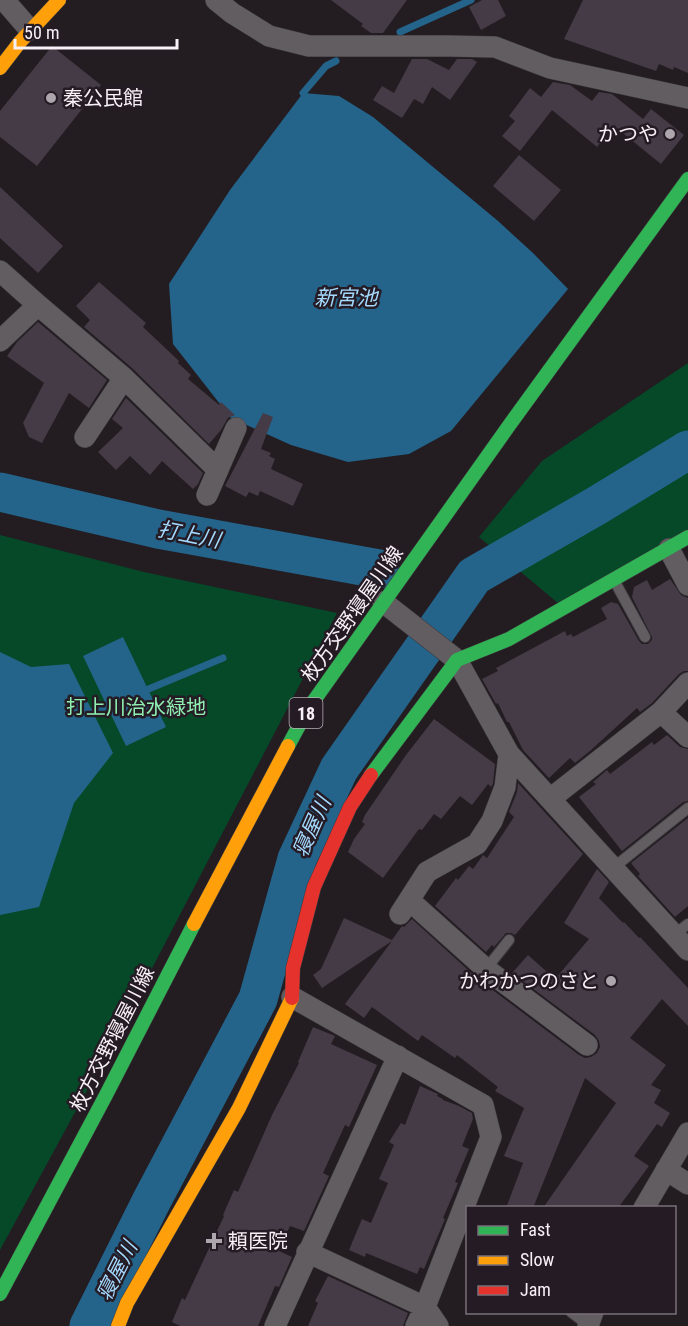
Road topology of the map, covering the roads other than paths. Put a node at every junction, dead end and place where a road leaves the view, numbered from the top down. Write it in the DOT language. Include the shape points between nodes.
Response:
graph roads {
  1 [pos="4,0"];
  2 [pos="59,0"];
  3 [pos="216,0"];
  4 [pos="30,30"];
  5 [pos="0,68"];
  6 [pos="688,98"];
  7 [pos="688,179"];
  8 [pos="0,271"];
  9 [pos="38,305"];
  10 [pos="0,341"];
  11 [pos="124,378"];
  12 [pos="236,428"];
  13 [pos="85,437"];
  14 [pos="218,470"];
  15 [pos="207,495"];
  16 [pos="688,537"];
  17 [pos="669,549"];
  18 [pos="614,580"];
  19 [pos="688,585"];
  20 [pos="383,602"];
  21 [pos="645,637"];
  22 [pos="457,660"];
  23 [pos="688,683"];
  24 [pos="661,712"];
  25 [pos="688,737"];
  26 [pos="509,754"];
  27 [pos="550,799"];
  28 [pos="688,808"];
  29 [pos="613,868"];
  30 [pos="683,936"];
  31 [pos="509,940"];
  32 [pos="486,969"];
  33 [pos="292,997"];
  34 [pos="587,1045"];
  35 [pos="398,1056"];
  36 [pos="688,1134"];
  37 [pos="666,1170"];
  38 [pos="688,1184"];
  39 [pos="646,1206"];
  40 [pos="308,1252"];
  41 [pos="0,1294"];
  42 [pos="573,1314"];
  43 [pos="421,1317"];
  44 [pos="118,1326"];
  45 [pos="275,1326"];
  46 [pos="438,1326"];
  47 [pos="588,1326"];
  1 -- 4 [label="street"];
  2 -- 4 [label="main road"];
  3 -- 6 [label="street" via="269,36 309,46 495,47 550,68"];
  4 -- 5 [label="main road"];
  7 -- 20 [label="main road, 枚方交野寝屋川線 / 18"];
  8 -- 9 [label="street"];
  9 -- 10 [label="street"];
  9 -- 11 [label="street"];
  11 -- 13 [label="street"];
  11 -- 14 [label="street"];
  12 -- 14 [label="street"];
  14 -- 15 [label="street"];
  16 -- 17 [label="main road"];
  17 -- 18 [label="main road"];
  17 -- 19 [label="street"];
  18 -- 21 [label="lane"];
  18 -- 22 [label="main road" via="509,639"];
  20 -- 22 [label="street"];
  20 -- 41 [label="main road, 枚方交野寝屋川線 / 18" via="308,709"];
  22 -- 26 [label="street"];
  22 -- 33 [label="main road" via="350,807 314,887 293,968"];
  23 -- 24 [label="street"];
  24 -- 25 [label="street"];
  24 -- 27 [label="street"];
  26 -- 27 [label="street"];
  26 -- 32 [label="street" via="505,787 492,821 477,844 427,872 404,907"];
  27 -- 29 [label="street"];
  28 -- 29 [label="lane"];
  29 -- 30 [label="street"];
  31 -- 32 [label="lane"];
  32 -- 34 [label="street"];
  33 -- 35 [label="street"];
  33 -- 44 [label="main road" via="239,1107"];
  35 -- 40 [label="street"];
  35 -- 43 [label="street" via="483,1105 491,1137"];
  36 -- 37 [label="street"];
  37 -- 38 [label="street"];
  37 -- 39 [label="street"];
  40 -- 43 [label="street"];
  40 -- 45 [label="street"];
  42 -- 47 [label="lane"];
  43 -- 46 [label="street"];
}
